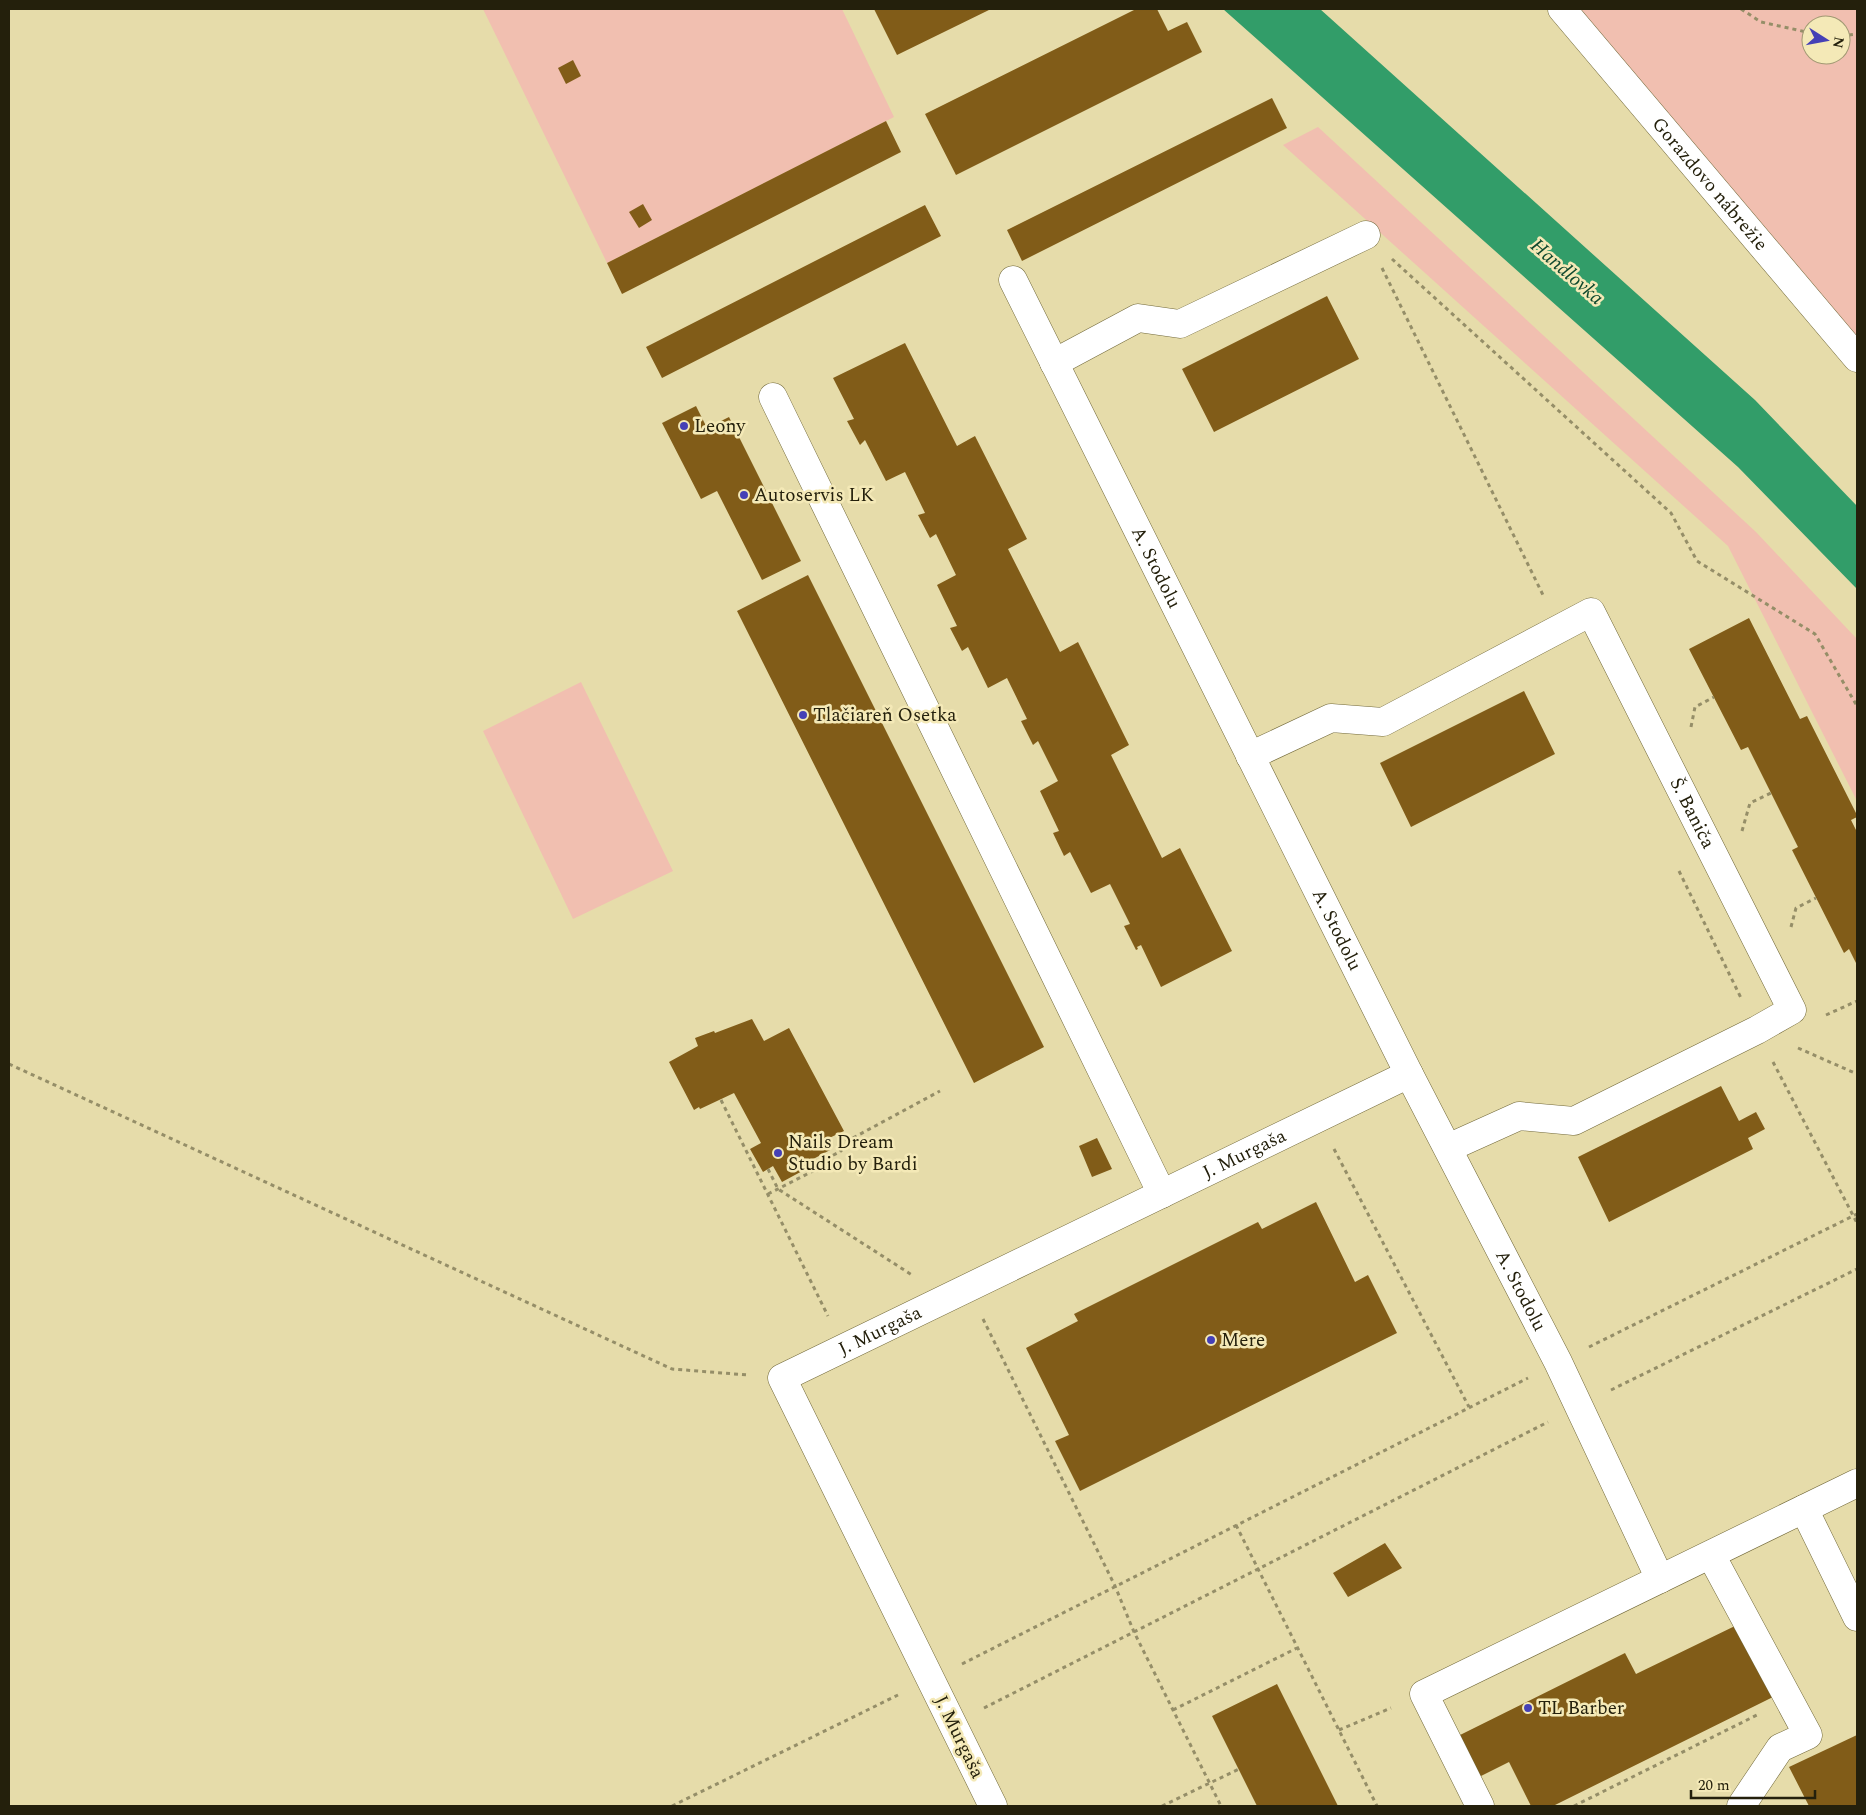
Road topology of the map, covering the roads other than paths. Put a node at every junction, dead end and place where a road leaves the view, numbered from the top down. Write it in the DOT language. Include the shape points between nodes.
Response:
graph roads {
  1 [pos="1562,9"];
  2 [pos="1366,235"];
  3 [pos="1013,280"];
  4 [pos="1848,333"];
  5 [pos="1857,358"];
  6 [pos="1054,363"];
  7 [pos="773,397"];
  8 [pos="1250,756"];
  9 [pos="1409,1074"];
  10 [pos="1448,1148"];
  11 [pos="1162,1194"];
  12 [pos="1857,1483"];
  13 [pos="1804,1509"];
  14 [pos="1711,1554"];
  15 [pos="1660,1579"];
  16 [pos="1857,1617"];
  17 [pos="994,1806"];
  18 [pos="1480,1806"];
  19 [pos="1741,1806"];
  1 -- 4 [label="street, Gorazdovo nábrežie"];
  2 -- 6 [label="street" via="1180,324 1138,318"];
  3 -- 6 [label="street, A. Stodolu"];
  4 -- 5 [label="street, Gorazdovo nábrežie"];
  6 -- 8 [label="street, A. Stodolu"];
  7 -- 11 [label="street"];
  8 -- 9 [label="street, A. Stodolu"];
  8 -- 10 [label="street, Š. Baniča" via="1331,718 1383,722 1591,612 1792,1010 1574,1121 1519,1116"];
  9 -- 10 [label="street, A. Stodolu"];
  9 -- 11 [label="street, J. Murgaša"];
  10 -- 15 [label="street, A. Stodolu" via="1558,1362"];
  11 -- 17 [label="street, J. Murgaša" via="782,1378"];
  12 -- 13 [label="street"];
  13 -- 14 [label="street"];
  13 -- 16 [label="street"];
  14 -- 15 [label="street"];
  14 -- 19 [label="street" via="1808,1735 1780,1748"];
  15 -- 18 [label="street" via="1424,1694"];
}
